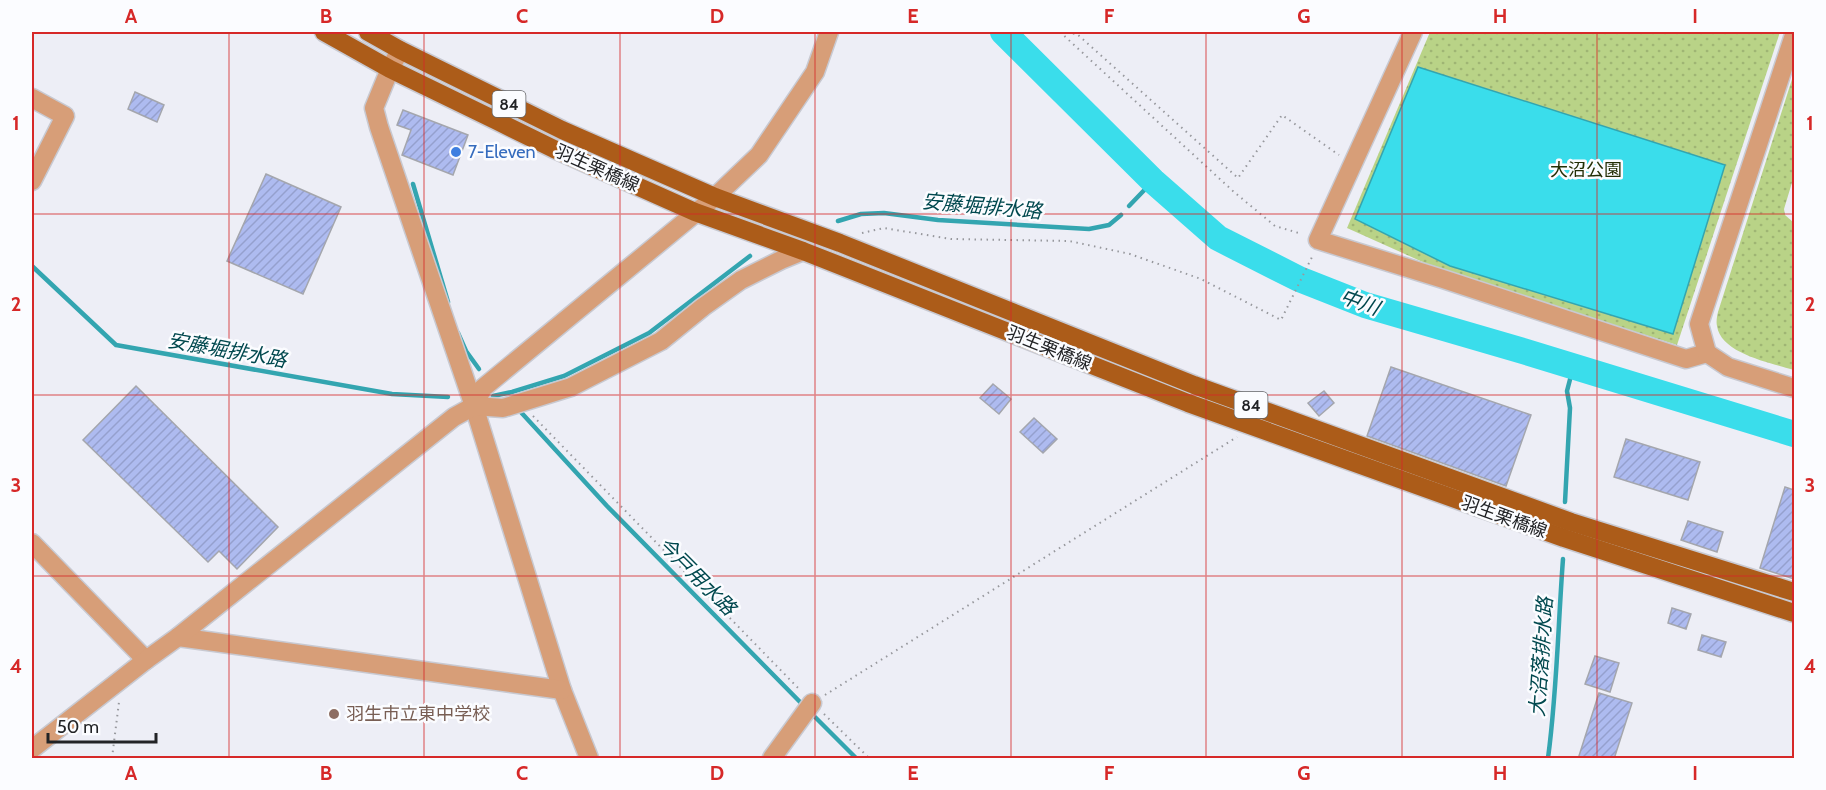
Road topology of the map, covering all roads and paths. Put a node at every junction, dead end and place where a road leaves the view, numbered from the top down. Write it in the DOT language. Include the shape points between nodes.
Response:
graph roads {
  1 [pos="324,32"];
  2 [pos="368,32"];
  3 [pos="829,32"];
  4 [pos="1061,32"];
  5 [pos="1413,32"];
  6 [pos="1794,35"];
  7 [pos="400,50"];
  8 [pos="390,69"];
  9 [pos="32,98"];
  10 [pos="1353,165"];
  11 [pos="32,181"];
  12 [pos="715,197"];
  13 [pos="695,212"];
  14 [pos="1318,240"];
  15 [pos="840,243"];
  16 [pos="804,251"];
  17 [pos="1707,353"];
  18 [pos="1794,388"];
  19 [pos="525,402"];
  20 [pos="474,406"];
  21 [pos="1254,426"];
  22 [pos="32,543"];
  23 [pos="1794,592"];
  24 [pos="1794,612"];
  25 [pos="178,637"];
  26 [pos="146,660"];
  27 [pos="122,678"];
  28 [pos="562,690"];
  29 [pos="812,703"];
  30 [pos="32,748"];
  31 [pos="112,759"];
  32 [pos="589,759"];
  33 [pos="772,759"];
  34 [pos="869,759"];
  1 -- 8 [label="main road, 羽生栗橋線 / 84"];
  2 -- 7 [label="main road, 羽生栗橋線 / 84"];
  3 -- 12 [label="street" via="815,72 759,155"];
  4 -- 10 [label="path" via="1077,34 1238,178 1282,115"];
  4 -- 14 [label="path" via="1275,226"];
  5 -- 10 [label="street"];
  6 -- 17 [label="street" via="1699,324"];
  7 -- 8 [label="street"];
  7 -- 12 [label="main road, 羽生栗橋線 / 84" via="562,130"];
  8 -- 13 [label="main road, 羽生栗橋線 / 84"];
  8 -- 20 [label="street" via="374,108"];
  9 -- 11 [label="street" via="65,116"];
  10 -- 14 [label="street"];
  12 -- 13 [label="street"];
  12 -- 15 [label="main road, 羽生栗橋線 / 84"];
  13 -- 16 [label="main road, 羽生栗橋線 / 84"];
  13 -- 20 [label="street" via="483,388"];
  14 -- 15 [label="path" via="1281,320 1201,279 1130,254 1069,241 951,239 884,228"];
  14 -- 17 [label="street" via="1686,359"];
  15 -- 23 [label="main road, 羽生栗橋線 / 84" via="1194,385 1571,522"];
  16 -- 19 [label="street" via="741,280 661,341 571,387"];
  16 -- 21 [label="main road, 羽生栗橋線 / 84"];
  17 -- 18 [label="street" via="1728,367"];
  19 -- 20 [label="street" via="503,408"];
  19 -- 29 [label="path" via="532,415"];
  20 -- 25 [label="street"];
  20 -- 28 [label="street"];
  21 -- 24 [label="main road, 羽生栗橋線 / 84" via="1564,538"];
  21 -- 29 [label="path"];
  22 -- 26 [label="street"];
  25 -- 26 [label="street"];
  25 -- 28 [label="street"];
  26 -- 27 [label="street"];
  27 -- 30 [label="street"];
  27 -- 31 [label="path"];
  28 -- 32 [label="street"];
  29 -- 33 [label="street"];
  29 -- 34 [label="path"];
}
